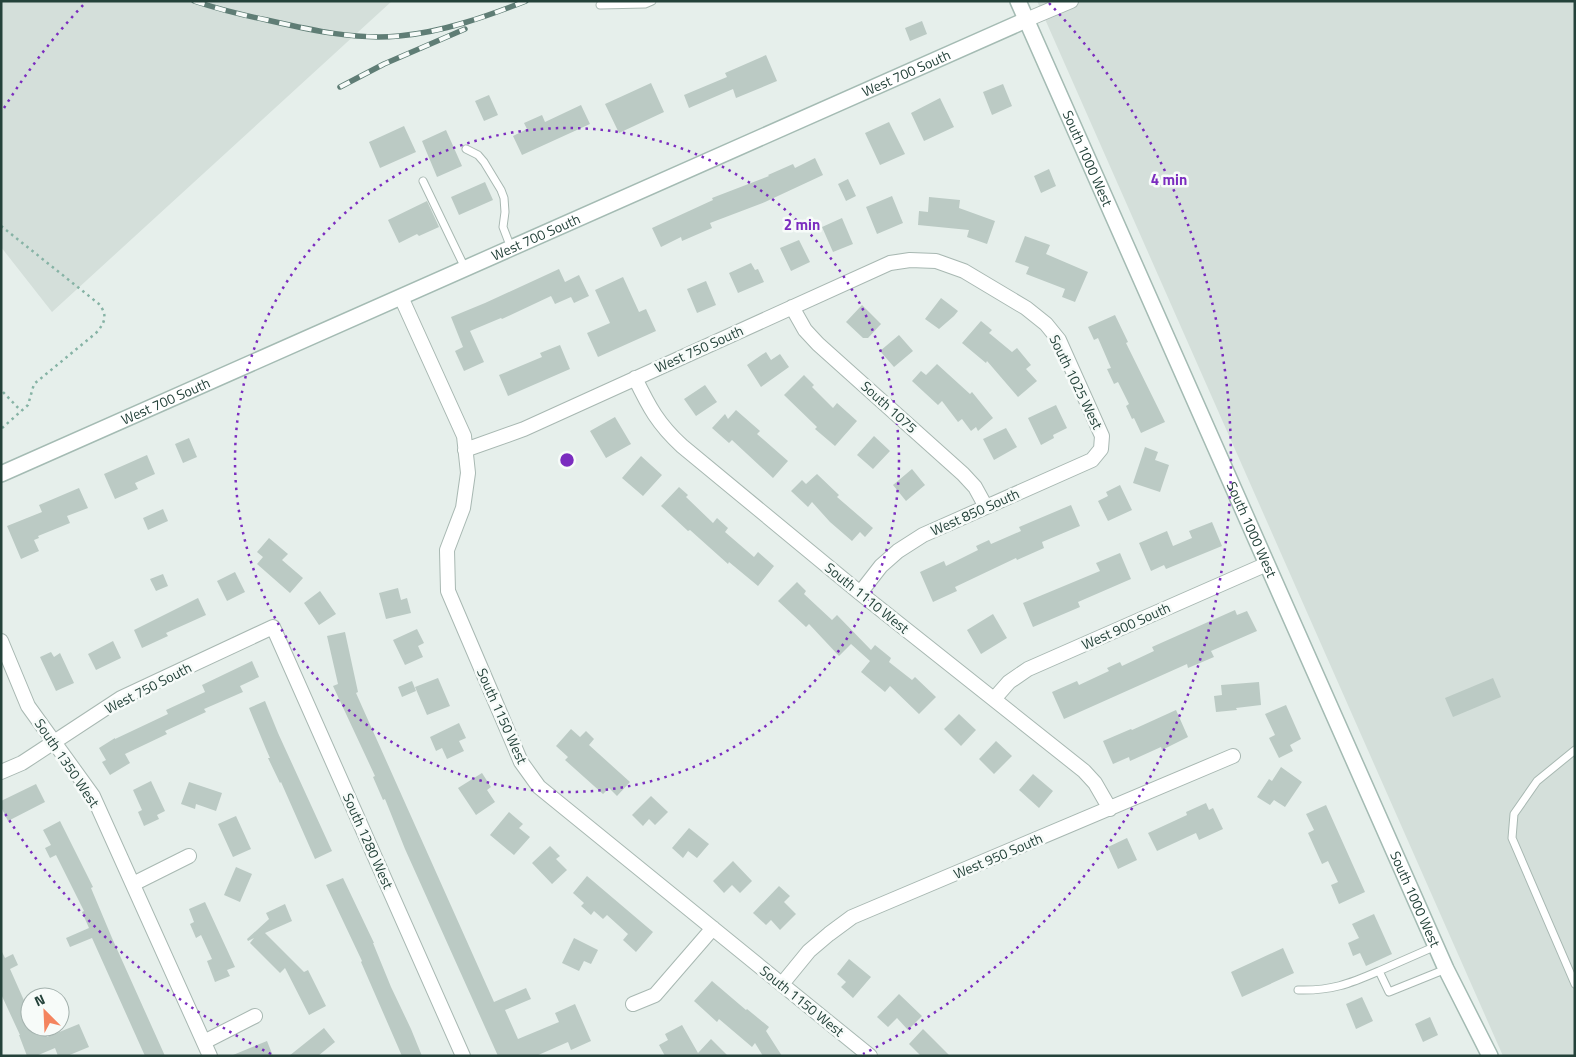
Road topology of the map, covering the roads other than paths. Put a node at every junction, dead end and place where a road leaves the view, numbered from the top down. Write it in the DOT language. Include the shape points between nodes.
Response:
graph roads {
  1 [pos="652,1"];
  2 [pos="1018,1"];
  3 [pos="1071,1"];
  4 [pos="600,5"];
  5 [pos="1026,20"];
  6 [pos="466,149"];
  7 [pos="423,181"];
  8 [pos="511,248"];
  9 [pos="936,261"];
  10 [pos="465,268"];
  11 [pos="401,297"];
  12 [pos="792,307"];
  13 [pos="634,378"];
  14 [pos="1101,449"];
  15 [pos="465,450"];
  16 [pos="1,474"];
  17 [pos="986,507"];
  18 [pos="1267,564"];
  19 [pos="860,593"];
  20 [pos="273,627"];
  21 [pos="1,641"];
  22 [pos="994,700"];
  23 [pos="54,742"];
  24 [pos="1575,750"];
  25 [pos="1233,756"];
  26 [pos="1,772"];
  27 [pos="1110,808"];
  28 [pos="189,856"];
  29 [pos="133,884"];
  30 [pos="713,928"];
  31 [pos="1436,946"];
  32 [pos="1446,969"];
  33 [pos="1379,971"];
  34 [pos="782,984"];
  35 [pos="1575,984"];
  36 [pos="1298,990"];
  37 [pos="633,1004"];
  38 [pos="255,1016"];
  39 [pos="204,1042"];
  40 [pos="210,1056"];
  41 [pos="463,1056"];
  42 [pos="870,1056"];
  43 [pos="1490,1056"];
  1 -- 4 [label="lane"];
  2 -- 5 [label="main road, South 1000 West"];
  3 -- 5 [label="street, West 700 South"];
  5 -- 8 [label="main road, West 700 South"];
  5 -- 18 [label="main road, South 1000 West"];
  6 -- 8 [label="lane" via="484,162 501,190 505,212 502,227"];
  7 -- 10 [label="lane"];
  8 -- 10 [label="main road, West 700 South"];
  9 -- 12 [label="street, West 750 South" via="890,263"];
  9 -- 14 [label="street, South 1025 West" via="964,271 1026,308 1046,324 1059,340 1102,436"];
  10 -- 11 [label="main road, West 700 South"];
  11 -- 15 [label="street, South 1150 West" via="464,436"];
  11 -- 16 [label="main road, West 700 South"];
  12 -- 13 [label="street, West 750 South"];
  12 -- 17 [label="street, South 1075" via="805,330 818,344 963,474"];
  13 -- 15 [label="street, West 750 South" via="524,429"];
  13 -- 19 [label="street, South 1110 West" via="666,431"];
  14 -- 17 [label="street, West 850 South" via="1092,460"];
  15 -- 30 [label="street, South 1150 West" via="468,473 463,508 447,550 448,591 521,762 539,787"];
  17 -- 19 [label="street, West 850 South" via="923,535 898,551 881,566"];
  18 -- 22 [label="street, West 900 South" via="1028,669 1009,682"];
  18 -- 31 [label="main road, South 1000 West"];
  19 -- 22 [label="street, South 1110 West"];
  20 -- 23 [label="street, West 750 South" via="121,698"];
  20 -- 41 [label="street, South 1280 West"];
  21 -- 23 [label="street, South 1350 West" via="28,706"];
  22 -- 27 [label="street, South 1110 West" via="1084,771"];
  23 -- 26 [label="street, West 750 South" via="22,763"];
  23 -- 29 [label="street, South 1350 West" via="93,796"];
  24 -- 35 [label="lane" via="1537,781 1514,814 1512,838"];
  25 -- 27 [label="street, West 950 South"];
  27 -- 34 [label="street, West 950 South" via="852,917 809,951"];
  28 -- 29 [label="street"];
  29 -- 39 [label="street, South 1350 West"];
  30 -- 34 [label="street, South 1150 West"];
  30 -- 37 [label="street" via="655,995"];
  31 -- 32 [label="main road, South 1000 West"];
  31 -- 33 [label="lane"];
  32 -- 33 [label="lane" via="1389,992"];
  32 -- 43 [label="main road, South 1000 West"];
  33 -- 36 [label="lane" via="1344,986 1316,991"];
  34 -- 42 [label="street, South 1150 West"];
  38 -- 39 [label="street"];
  39 -- 40 [label="street, South 1350 West"];
}
